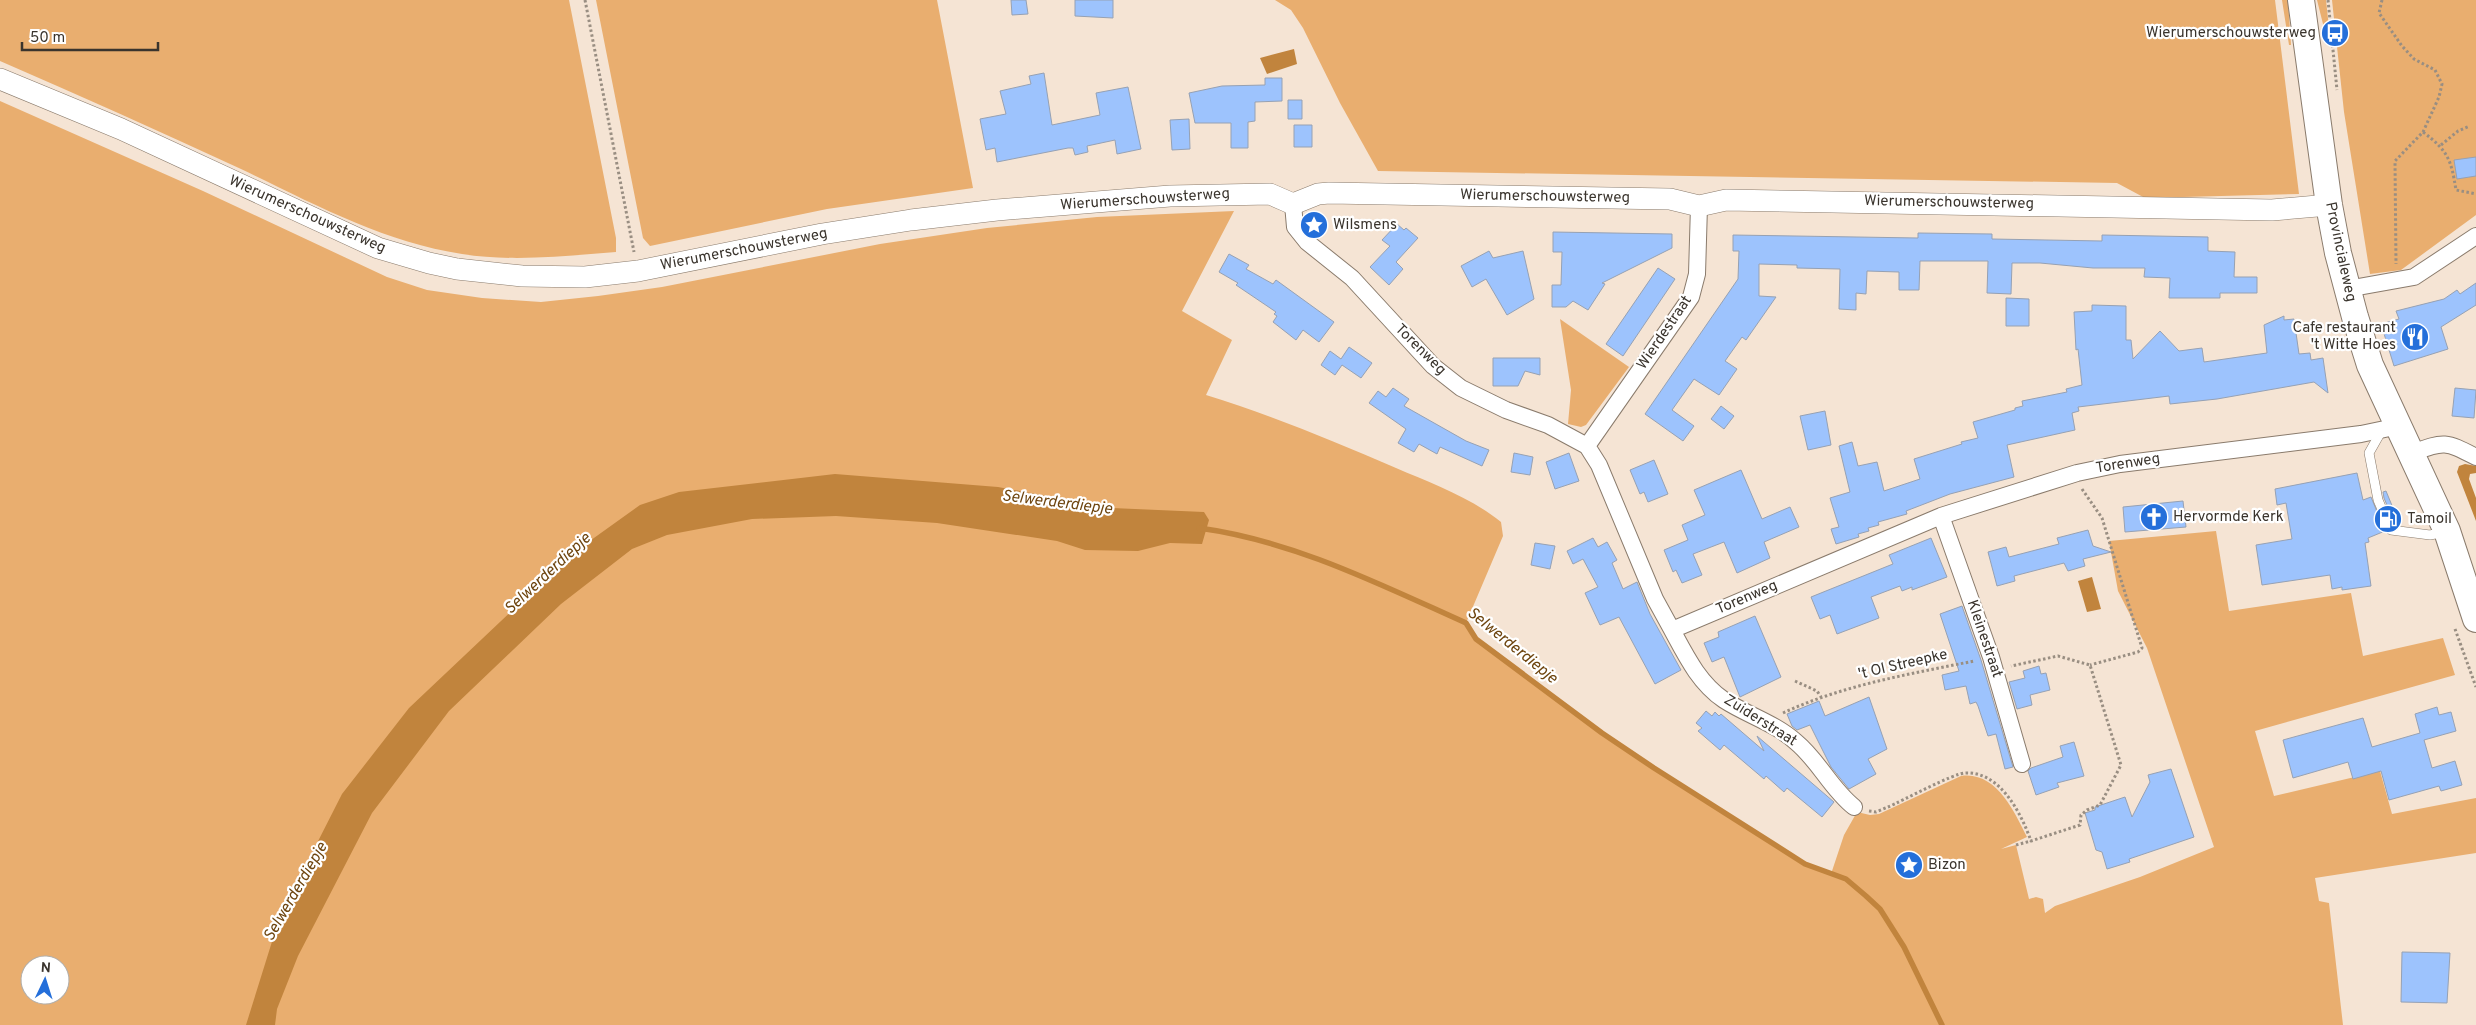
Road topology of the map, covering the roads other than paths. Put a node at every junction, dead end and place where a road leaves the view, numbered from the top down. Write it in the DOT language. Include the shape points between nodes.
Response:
graph roads {
  1 [pos="2303,4"];
  2 [pos="0,79"];
  3 [pos="1293,204"];
  4 [pos="2329,205"];
  5 [pos="1699,206"];
  6 [pos="2476,236"];
  7 [pos="2347,289"];
  8 [pos="2390,428"];
  9 [pos="1587,446"];
  10 [pos="2412,453"];
  11 [pos="2476,457"];
  12 [pos="1940,516"];
  13 [pos="2447,531"];
  14 [pos="2465,622"];
  15 [pos="1672,630"];
  16 [pos="2022,764"];
  17 [pos="1854,807"];
  1 -- 4 [label="main road, Provincialeweg"];
  2 -- 3 [label="street, Wierumerschouwsterweg" via="121,129 354,238 402,256 458,269 522,276 585,277 638,271 822,234 997,210 1170,196 1270,194"];
  3 -- 5 [label="street, Wierumerschouwsterweg" via="1329,193 1670,199"];
  3 -- 9 [label="street, Torenweg" via="1295,227 1307,242 1352,278 1433,366 1461,388 1506,410 1548,425"];
  4 -- 5 [label="street, Wierumerschouwsterweg" via="2272,210 1726,200"];
  4 -- 7 [label="main road, Provincialeweg"];
  5 -- 9 [label="street, Wierdestraat" via="1697,274 1691,297"];
  6 -- 7 [label="street" via="2414,277"];
  7 -- 8 [label="main road, Provincialeweg"];
  8 -- 10 [label="main road, Provincialeweg"];
  8 -- 12 [label="street, Torenweg" via="2120,464 2077,473"];
  8 -- 13 [label="lane" via="2369,453 2378,500 2391,530 2430,535"];
  9 -- 15 [label="street" via="1599,465"];
  10 -- 11 [label="street" via="2439,443 2457,447"];
  10 -- 13 [label="main road, Provincialeweg"];
  12 -- 15 [label="street, Torenweg"];
  12 -- 16 [label="street, Kleinestraat" via="1991,657"];
  13 -- 14 [label="main road, Provincialeweg"];
  15 -- 17 [label="street, Zuiderstraat" via="1705,684 1801,746"];
}
